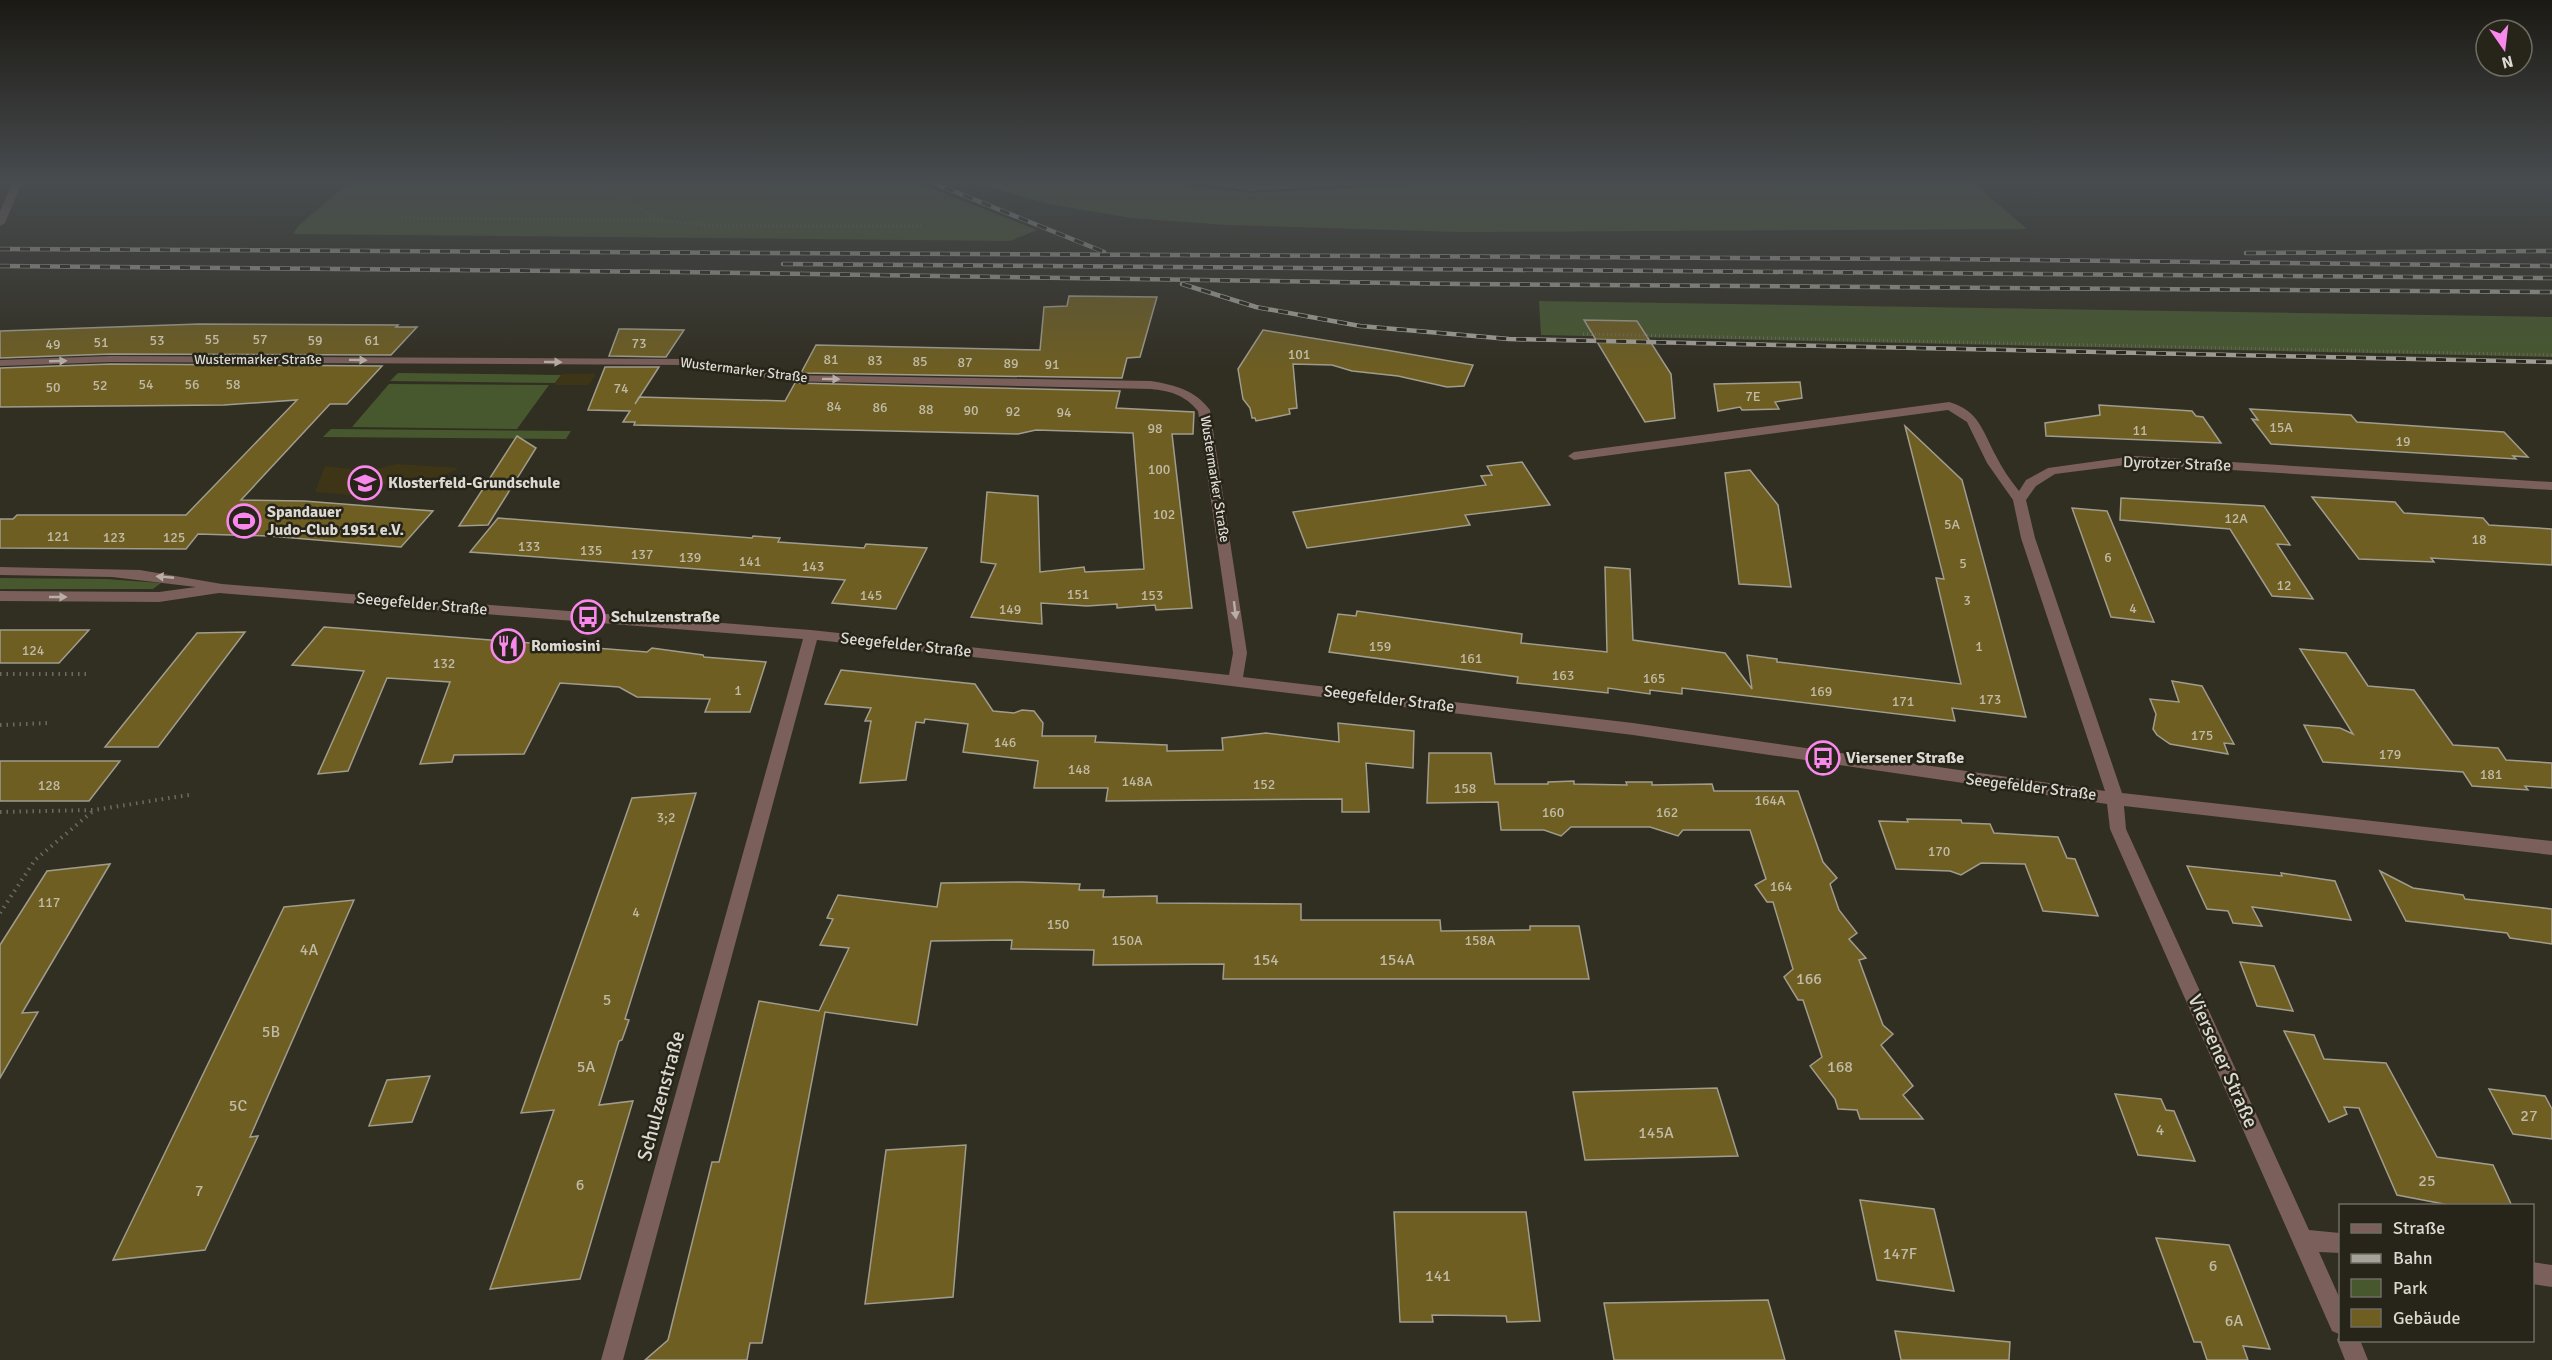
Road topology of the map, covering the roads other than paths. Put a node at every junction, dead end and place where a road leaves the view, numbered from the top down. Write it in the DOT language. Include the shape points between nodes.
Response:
graph roads {
  1 [pos="0,363"];
  2 [pos="1574,456"];
  3 [pos="2552,486"];
  4 [pos="2019,500"];
  5 [pos="0,572"];
  6 [pos="222,589"];
  7 [pos="0,596"];
  8 [pos="811,635"];
  9 [pos="1234,681"];
  10 [pos="2115,797"];
  11 [pos="2552,848"];
  12 [pos="2304,1240"];
  13 [pos="2339,1243"];
  14 [pos="2534,1273"];
  15 [pos="2552,1276"];
  16 [pos="2339,1321"];
  17 [pos="2348,1342"];
  18 [pos="612,1360"];
  19 [pos="2357,1360"];
  1 -- 9 [label="street, Wustermarker Straße, one-way" via="111,359 688,362 784,378 1151,385 1179,389 1194,397 1204,410 1240,653"];
  2 -- 4 [label="street" via="1949,406 1963,410 1974,420 1990,458"];
  3 -- 4 [label="street, Dyrotzer Straße" via="2134,460 2052,471 2031,483"];
  4 -- 10 [label="street" via="2028,538"];
  6 -- 5 [label="street, Seegefelder Straße, one-way" via="188,579 100,572"];
  7 -- 6 [label="street, Seegefelder Straße, one-way" via="159,597"];
  6 -- 8 [label="street, Seegefelder Straße"];
  8 -- 9 [label="street, Seegefelder Straße"];
  8 -- 18 [label="street, Schulzenstraße"];
  9 -- 10 [label="street, Seegefelder Straße" via="1633,729 1982,782"];
  10 -- 11 [label="street, Seegefelder Straße"];
  10 -- 12 [label="street, Viersener Straße" via="2118,829"];
  12 -- 13 [label="street"];
  12 -- 16 [label="street, Viersener Straße"];
  14 -- 15 [label="street"];
  17 -- 19 [label="street"];
}
